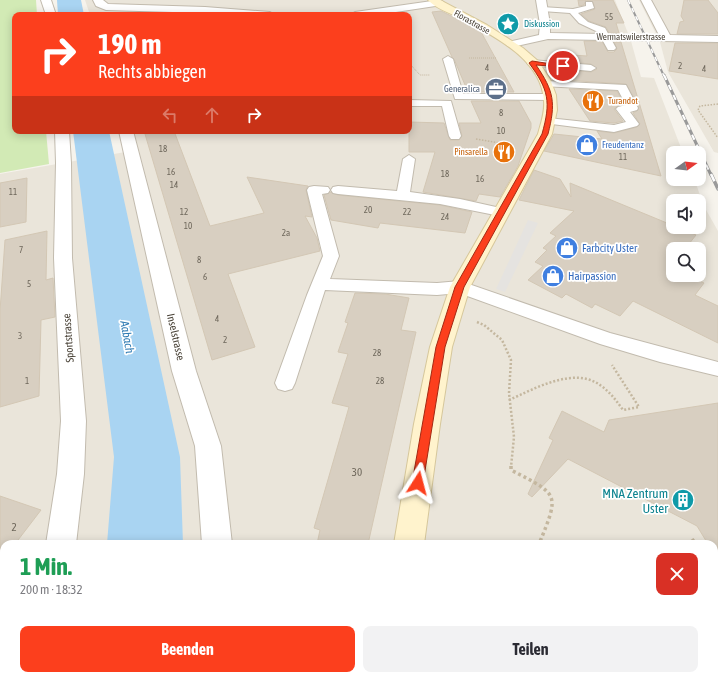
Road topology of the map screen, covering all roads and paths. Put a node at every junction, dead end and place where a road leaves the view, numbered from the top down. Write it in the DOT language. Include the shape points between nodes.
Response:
graph roads {
  1 [pos="646,0"];
  2 [pos="436,2"];
  3 [pos="589,4"];
  4 [pos="541,5"];
  5 [pos="99,7"];
  6 [pos="573,11"];
  7 [pos="232,12"];
  8 [pos="374,12"];
  9 [pos="545,36"];
  10 [pos="606,37"];
  11 [pos="666,37"];
  12 [pos="718,39"];
  13 [pos="512,44"];
  14 [pos="611,48"];
  15 [pos="503,58"];
  16 [pos="448,59"];
  17 [pos="532,63"];
  18 [pos="591,68"];
  19 [pos="546,84"];
  20 [pos="550,97"];
  21 [pos="412,103"];
  22 [pos="718,104"];
  23 [pos="548,122"];
  24 [pos="62,134"];
  25 [pos="127,134"];
  26 [pos="455,136"];
  27 [pos="718,138"];
  28 [pos="516,146"];
  29 [pos="408,159"];
  30 [pos="403,194"];
  31 [pos="500,212"];
  32 [pos="320,284"];
  33 [pos="460,287"];
  34 [pos="480,294"];
  35 [pos="612,340"];
  36 [pos="718,369"];
  37 [pos="285,383"];
  38 [pos="509,400"];
  39 [pos="62,540"];
  40 [pos="217,540"];
  41 [pos="410,540"];
  42 [pos="541,540"];
  1 -- 11 [label="street"];
  2 -- 8 [label="street"];
  2 -- 13 [label="main road, Florastrasse"];
  3 -- 6 [label="lane" via="590,8"];
  4 -- 6 [label="lane"];
  4 -- 9 [label="street"];
  5 -- 7 [label="street"];
  6 -- 10 [label="lane" via="579,20 602,30"];
  9 -- 10 [label="street, Wermatswilerstrasse"];
  9 -- 13 [label="street, Wermatswilerstrasse"];
  10 -- 11 [label="street, Wermatswilerstrasse"];
  10 -- 14 [label="lane"];
  11 -- 12 [label="street, Wermatswilerstrasse"];
  13 -- 17 [label="main road, Florastrasse"];
  15 -- 16 [label="path"];
  16 -- 20 [label="lane" via="459,97"];
  17 -- 18 [label="lane"];
  17 -- 19 [label="main road, Florastrasse"];
  19 -- 20 [label="main road, Florastrasse"];
  19 -- 23 [label="lane" via="622,87 633,108 622,109 633,124 614,129"];
  20 -- 23 [label="main road, Florastrasse" via="551,112"];
  21 -- 26 [label="lane" via="447,103"];
  22 -- 27 [label="path" via="700,106 698,110"];
  23 -- 31 [label="main road, Florastrasse" via="545,134"];
  24 -- 39 [label="street, Sportstrasse" via="63,258 73,403 72,471"];
  25 -- 40 [label="street, Inselstrasse" via="184,371 208,446"];
  26 -- 28 [label="path"];
  29 -- 30 [label="lane"];
  30 -- 31 [label="lane" via="460,202"];
  30 -- 32 [label="lane" via="314,190 331,256"];
  31 -- 33 [label="main road, Florastrasse"];
  32 -- 33 [label="lane" via="437,289"];
  32 -- 37 [label="lane"];
  33 -- 34 [label="lane"];
  33 -- 41 [label="main road, Florastrasse" via="441,347"];
  34 -- 35 [label="lane"];
  34 -- 38 [label="path" via="472,321 484,325 493,332 502,340 508,351 511,371"];
  35 -- 36 [label="lane"];
  35 -- 38 [label="path" via="607,358 638,407 623,410 609,390 600,383 580,378 556,381"];
  38 -- 42 [label="path" via="513,419 511,470 550,491 554,500 554,507"];
}
